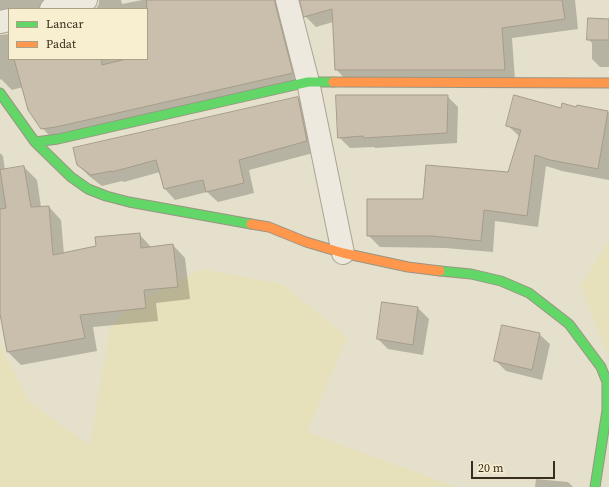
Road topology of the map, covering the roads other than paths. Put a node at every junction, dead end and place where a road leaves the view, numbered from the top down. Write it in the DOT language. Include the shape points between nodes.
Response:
graph roads {
  1 [pos="86,0"];
  2 [pos="287,0"];
  3 [pos="55,8"];
  4 [pos="308,82"];
  5 [pos="609,83"];
  6 [pos="0,92"];
  7 [pos="35,142"];
  8 [pos="343,253"];
  9 [pos="595,487"];
  1 -- 3 [label="street"];
  2 -- 4 [label="street"];
  4 -- 5 [label="street"];
  4 -- 7 [label="street" via="65,138"];
  4 -- 8 [label="street"];
  6 -- 7 [label="street"];
  7 -- 8 [label="street" via="71,177 88,189 106,196 269,227"];
  8 -- 9 [label="street" via="408,267 471,274 501,281 529,293 569,324 601,367 607,382 607,410"];
}
